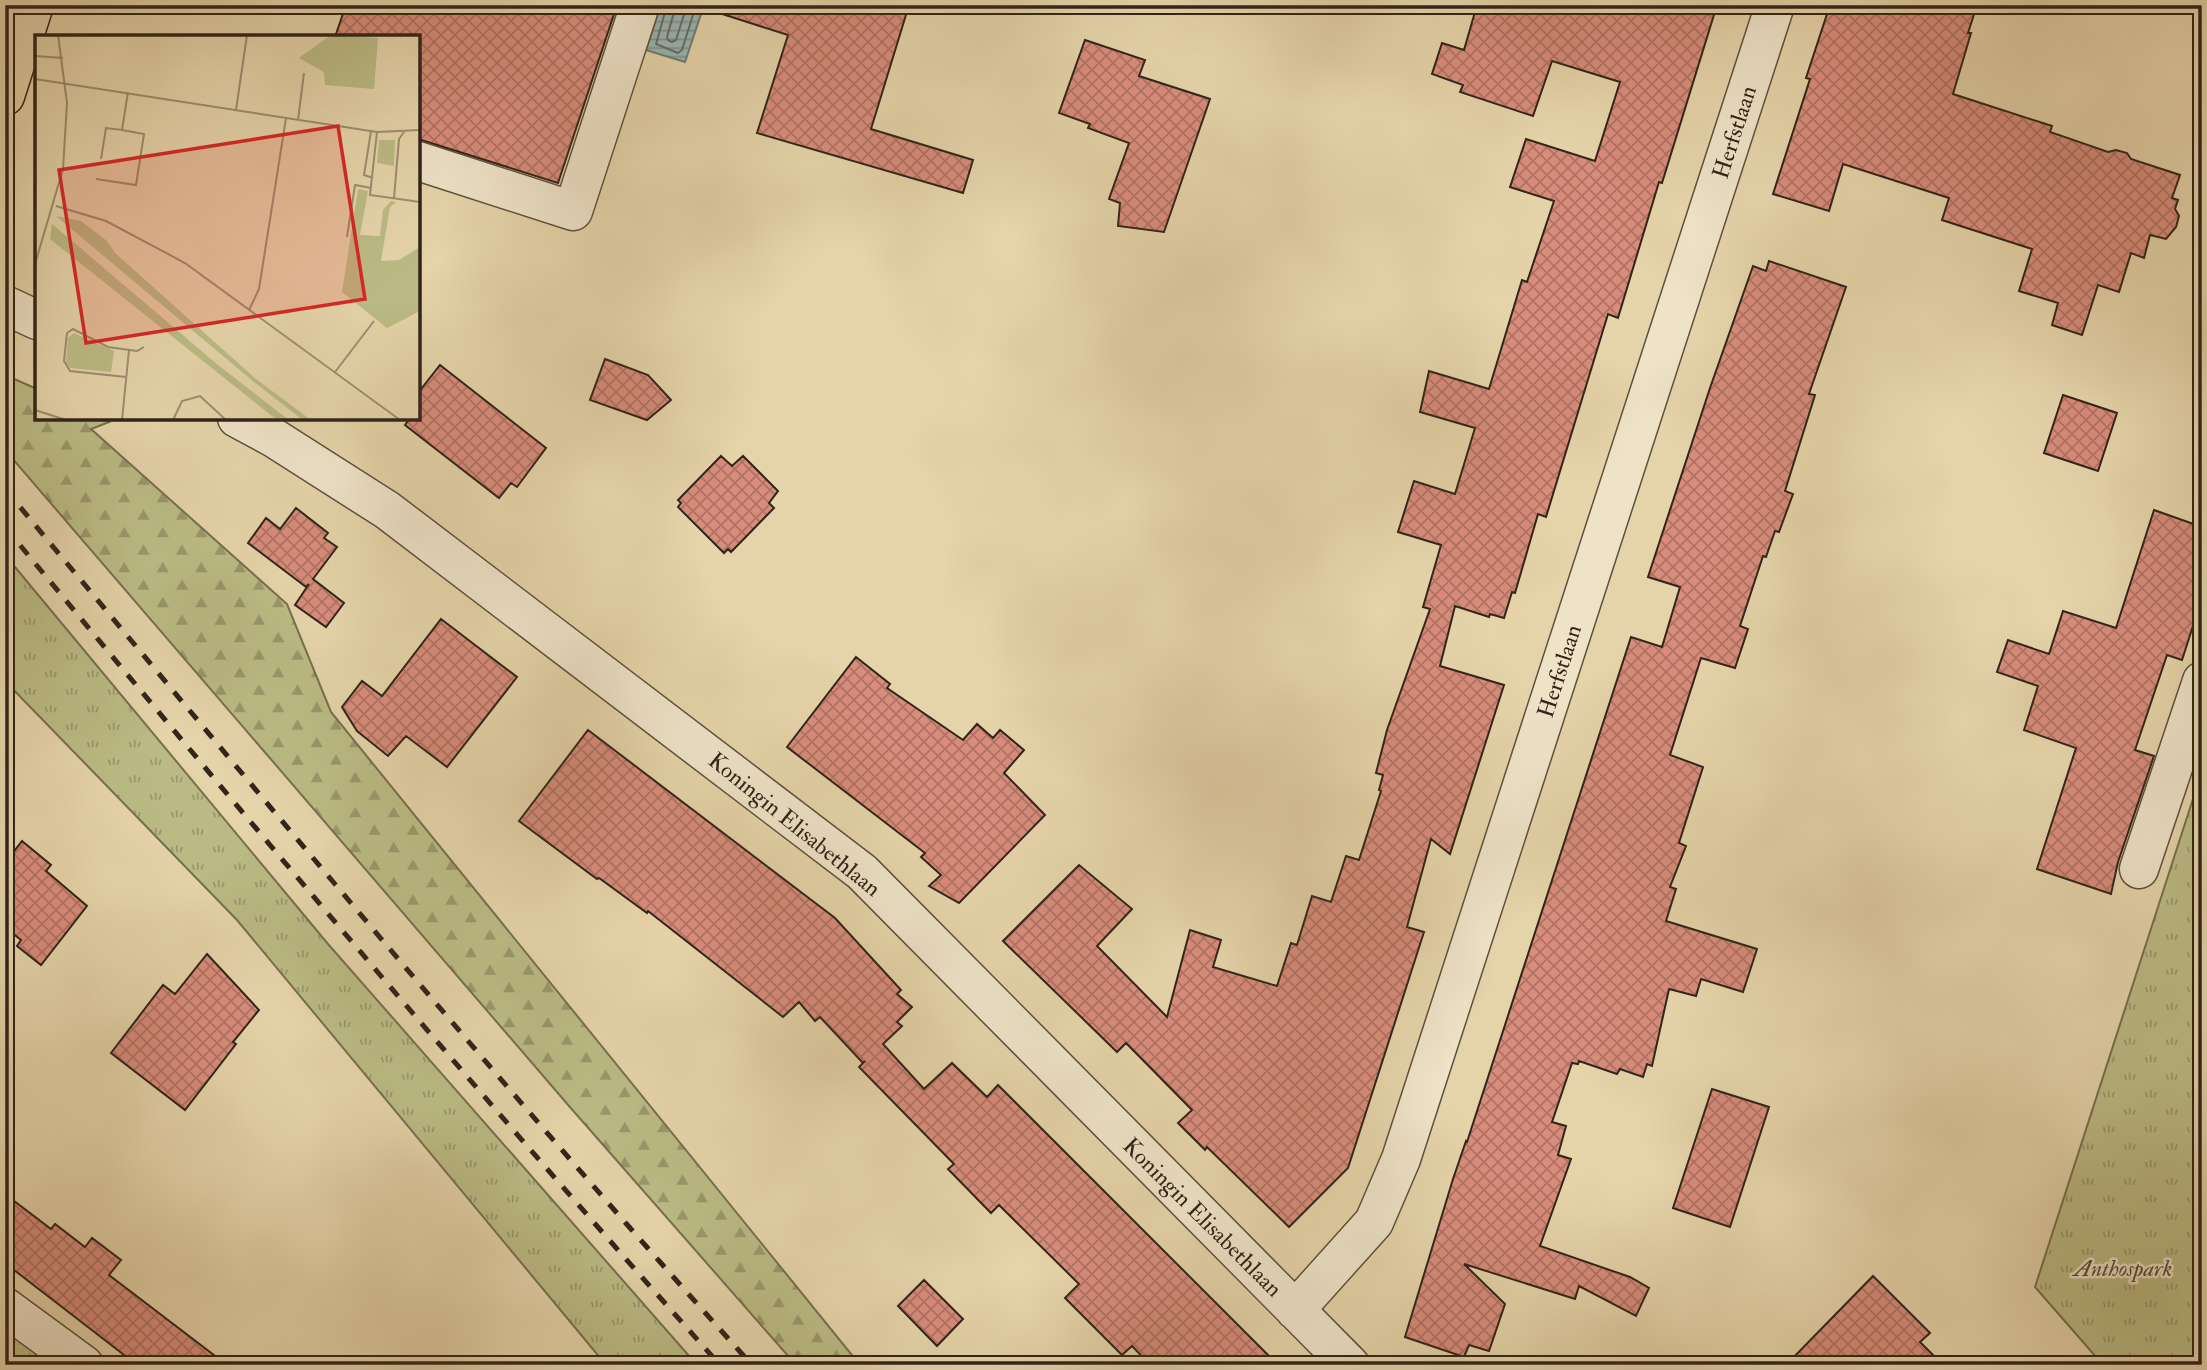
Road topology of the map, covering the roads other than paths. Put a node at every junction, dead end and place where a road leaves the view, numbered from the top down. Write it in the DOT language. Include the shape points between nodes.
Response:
graph roads {
  1 [pos="34,5"];
  2 [pos="640,5"];
  3 [pos="1775,5"];
  4 [pos="5,96"];
  5 [pos="420,162"];
  6 [pos="5,305"];
  7 [pos="35,319"];
  8 [pos="241,420"];
  9 [pos="2202,681"];
  10 [pos="2139,869"];
  11 [pos="5,1307"];
  12 [pos="1295,1310"];
  13 [pos="83,1365"];
  14 [pos="1350,1365"];
  1 -- 4 [label="main road"];
  2 -- 5 [label="street" via="573,211"];
  3 -- 12 [label="street, Herfstlaan" via="1401,1159 1374,1223"];
  6 -- 7 [label="street"];
  8 -- 12 [label="street, Koningin Elisabethlaan" via="387,510 862,872"];
  9 -- 10 [label="street"];
  11 -- 13 [label="street"];
  12 -- 14 [label="street, Koningin Elisabethlaan"];
}
